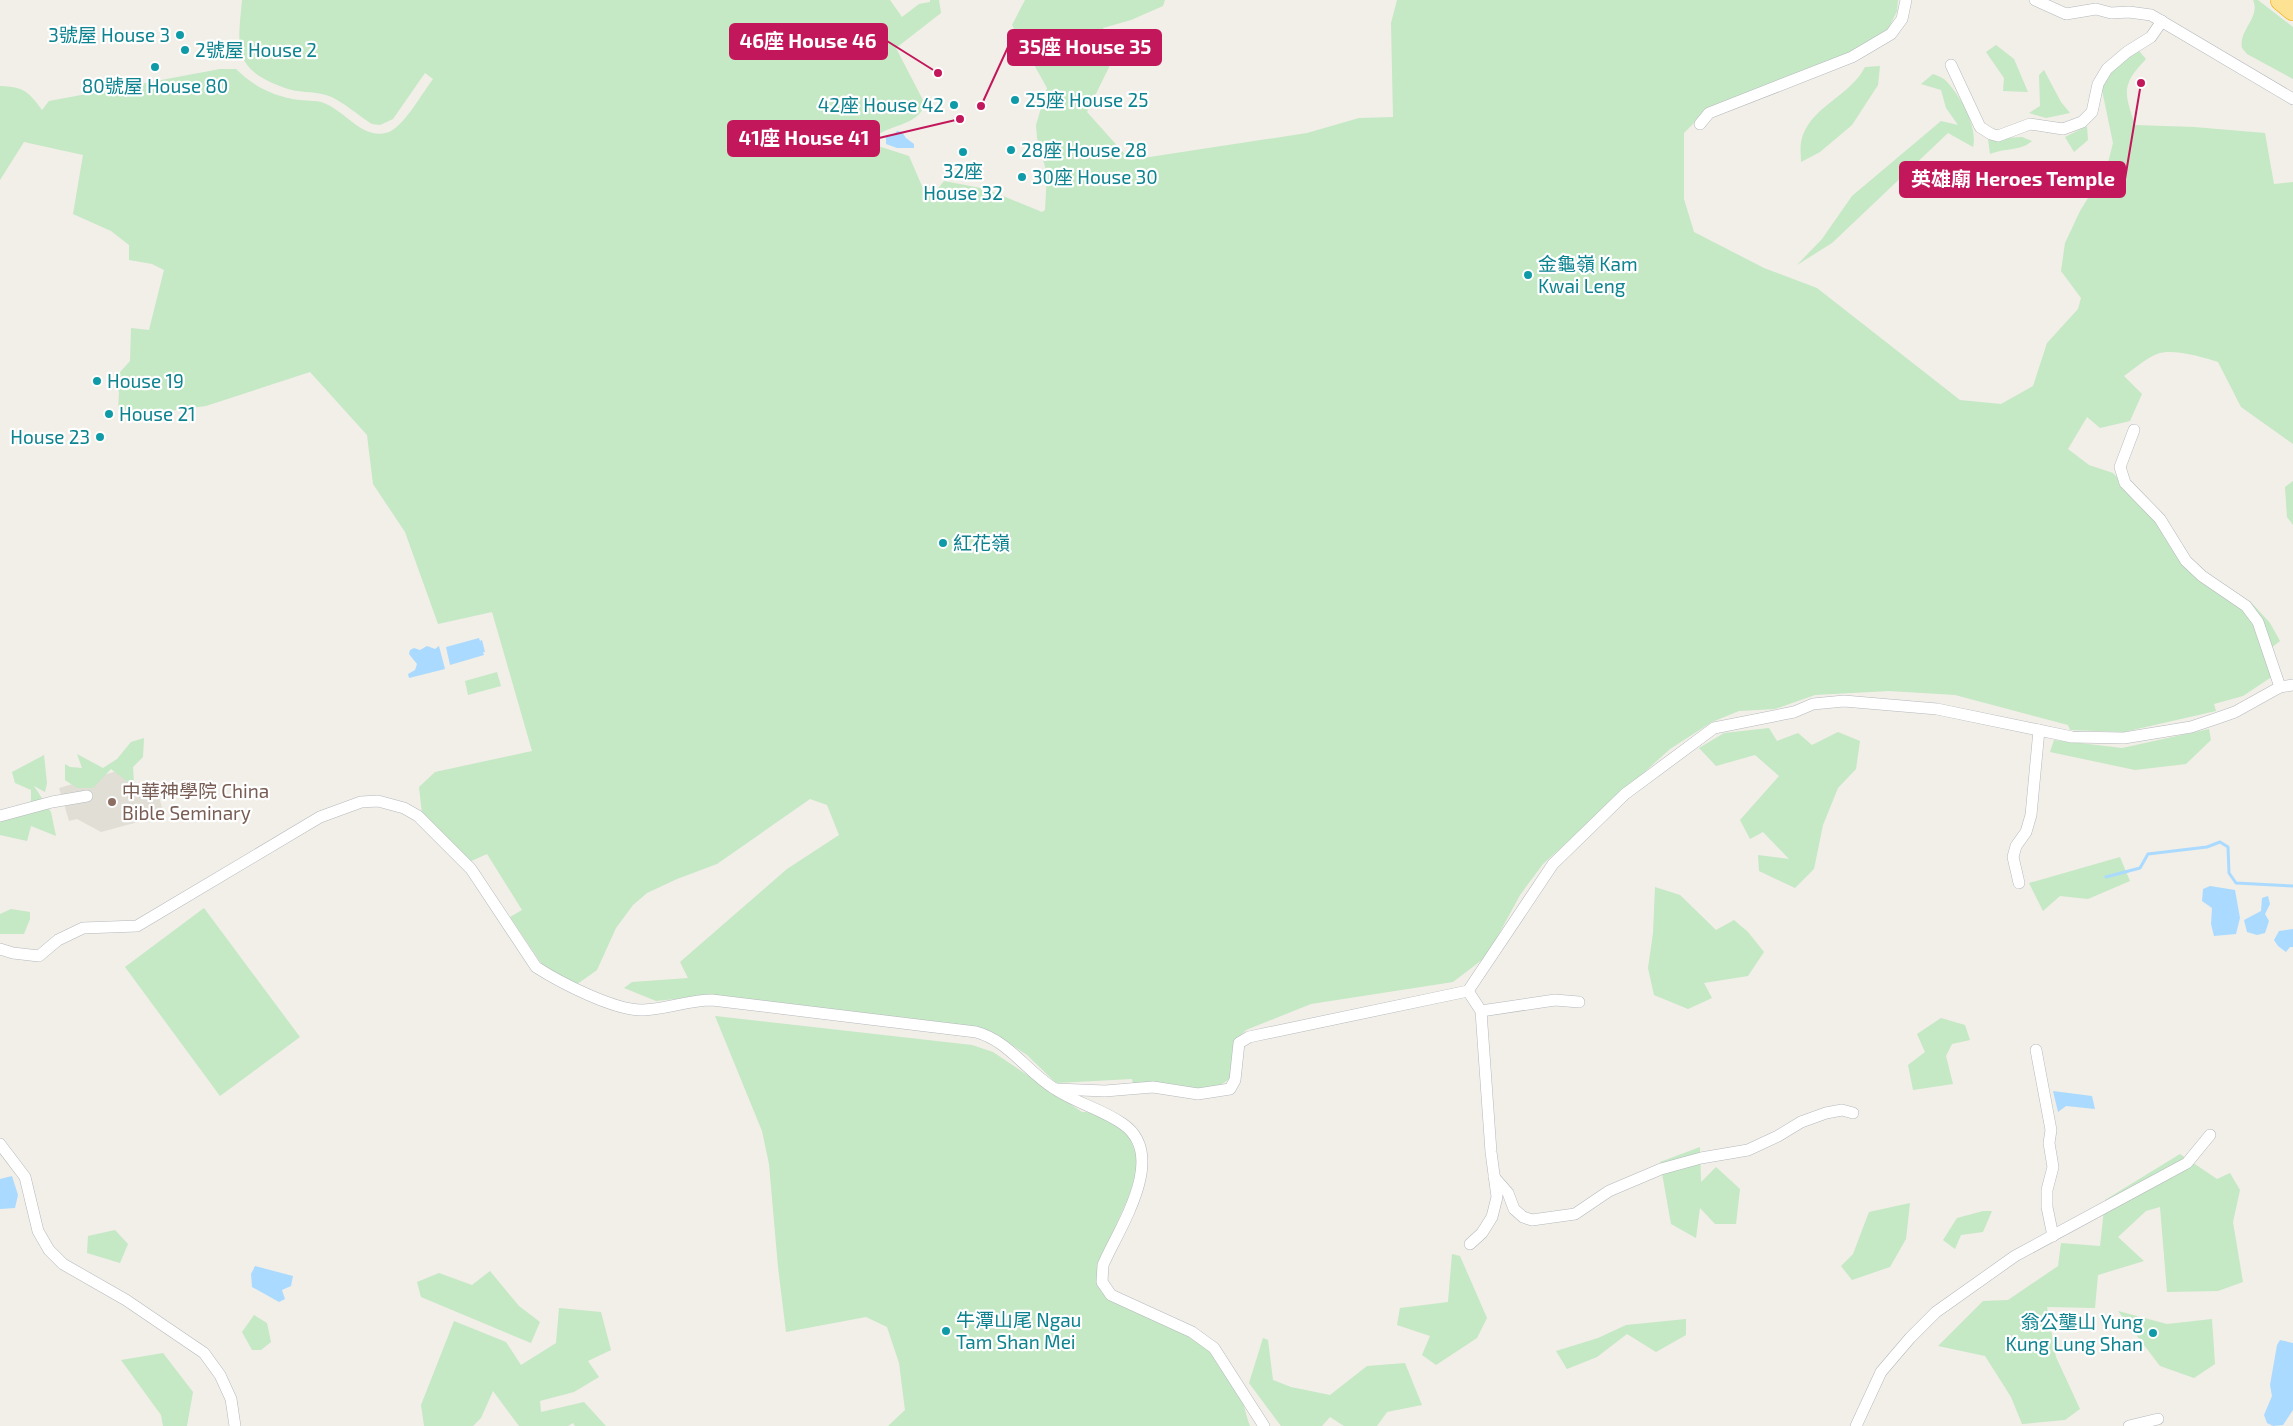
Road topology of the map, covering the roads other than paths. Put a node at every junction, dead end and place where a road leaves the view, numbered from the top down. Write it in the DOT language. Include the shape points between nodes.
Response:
graph roads {
  1 [pos="1906,0"];
  2 [pos="2035,0"];
  3 [pos="2281,0"];
  4 [pos="2293,10"];
  5 [pos="2162,22"];
  6 [pos="1951,65"];
  7 [pos="2293,99"];
  8 [pos="1700,124"];
  9 [pos="2134,430"];
  10 [pos="2293,686"];
  11 [pos="2280,687"];
  12 [pos="2040,730"];
  13 [pos="87,796"];
  14 [pos="0,816"];
  15 [pos="2018,883"];
  16 [pos="0,949"];
  17 [pos="1468,991"];
  18 [pos="1580,1002"];
  19 [pos="1481,1011"];
  20 [pos="2036,1050"];
  21 [pos="1055,1089"];
  22 [pos="1853,1113"];
  23 [pos="2210,1135"];
  24 [pos="0,1144"];
  25 [pos="1494,1177"];
  26 [pos="2053,1236"];
  27 [pos="1470,1244"];
  28 [pos="2158,1419"];
  29 [pos="235,1426"];
  30 [pos="1264,1426"];
  31 [pos="1856,1426"];
  32 [pos="2129,1426"];
  1 -- 8 [label="street" via="1902,19 1891,34 1852,57 1709,113"];
  2 -- 5 [label="street" via="2060,13 2096,9 2111,13 2142,13"];
  3 -- 4 [label="highway"];
  5 -- 6 [label="street" via="2151,37 2107,70 2098,84 2092,112 2082,122 2063,129 2030,124 1998,136 1991,134 1980,127"];
  5 -- 7 [label="street"];
  9 -- 11 [label="street" via="2120,467 2124,483 2160,519 2186,561 2246,606 2258,622"];
  10 -- 11 [label="street"];
  11 -- 12 [label="street" via="2235,712 2191,727 2124,738 2072,737"];
  12 -- 15 [label="street" via="2031,815 2013,857"];
  12 -- 17 [label="street" via="1936,709 1844,701 1813,704 1794,712 1714,728 1625,794 1553,864"];
  13 -- 14 [label="street"];
  16 -- 21 [label="street" via="39,956 58,940 83,928 137,926 320,818 361,802 378,801 404,808 418,816 471,869 536,966 548,975 613,1004 630,1010 646,1010 681,1002 712,1000 967,1030 990,1036 1001,1043"];
  17 -- 19 [label="street"];
  17 -- 21 [label="street" via="1249,1037 1239,1043 1235,1080 1230,1089 1198,1094 1153,1087"];
  18 -- 19 [label="street" via="1555,1000"];
  19 -- 25 [label="street"];
  20 -- 26 [label="street" via="2051,1130 2049,1143 2053,1168 2047,1190 2047,1208"];
  21 -- 30 [label="street" via="1123,1124 1135,1135 1141,1148 1142,1167 1136,1194 1101,1270 1106,1290 1115,1298 1185,1328 1209,1343 1224,1360"];
  22 -- 25 [label="street" via="1842,1110 1826,1114 1801,1122 1748,1150 1661,1169 1609,1191 1575,1214 1532,1220 1523,1217 1514,1209 1508,1193"];
  23 -- 26 [label="street" via="2187,1163"];
  24 -- 29 [label="street" via="25,1177 38,1231 49,1250 63,1264 126,1300 204,1353 220,1375 231,1399"];
  25 -- 27 [label="street" via="1497,1197 1492,1217"];
  26 -- 31 [label="street" via="2015,1256 1936,1312 1881,1372"];
  28 -- 32 [label="street"];
}
